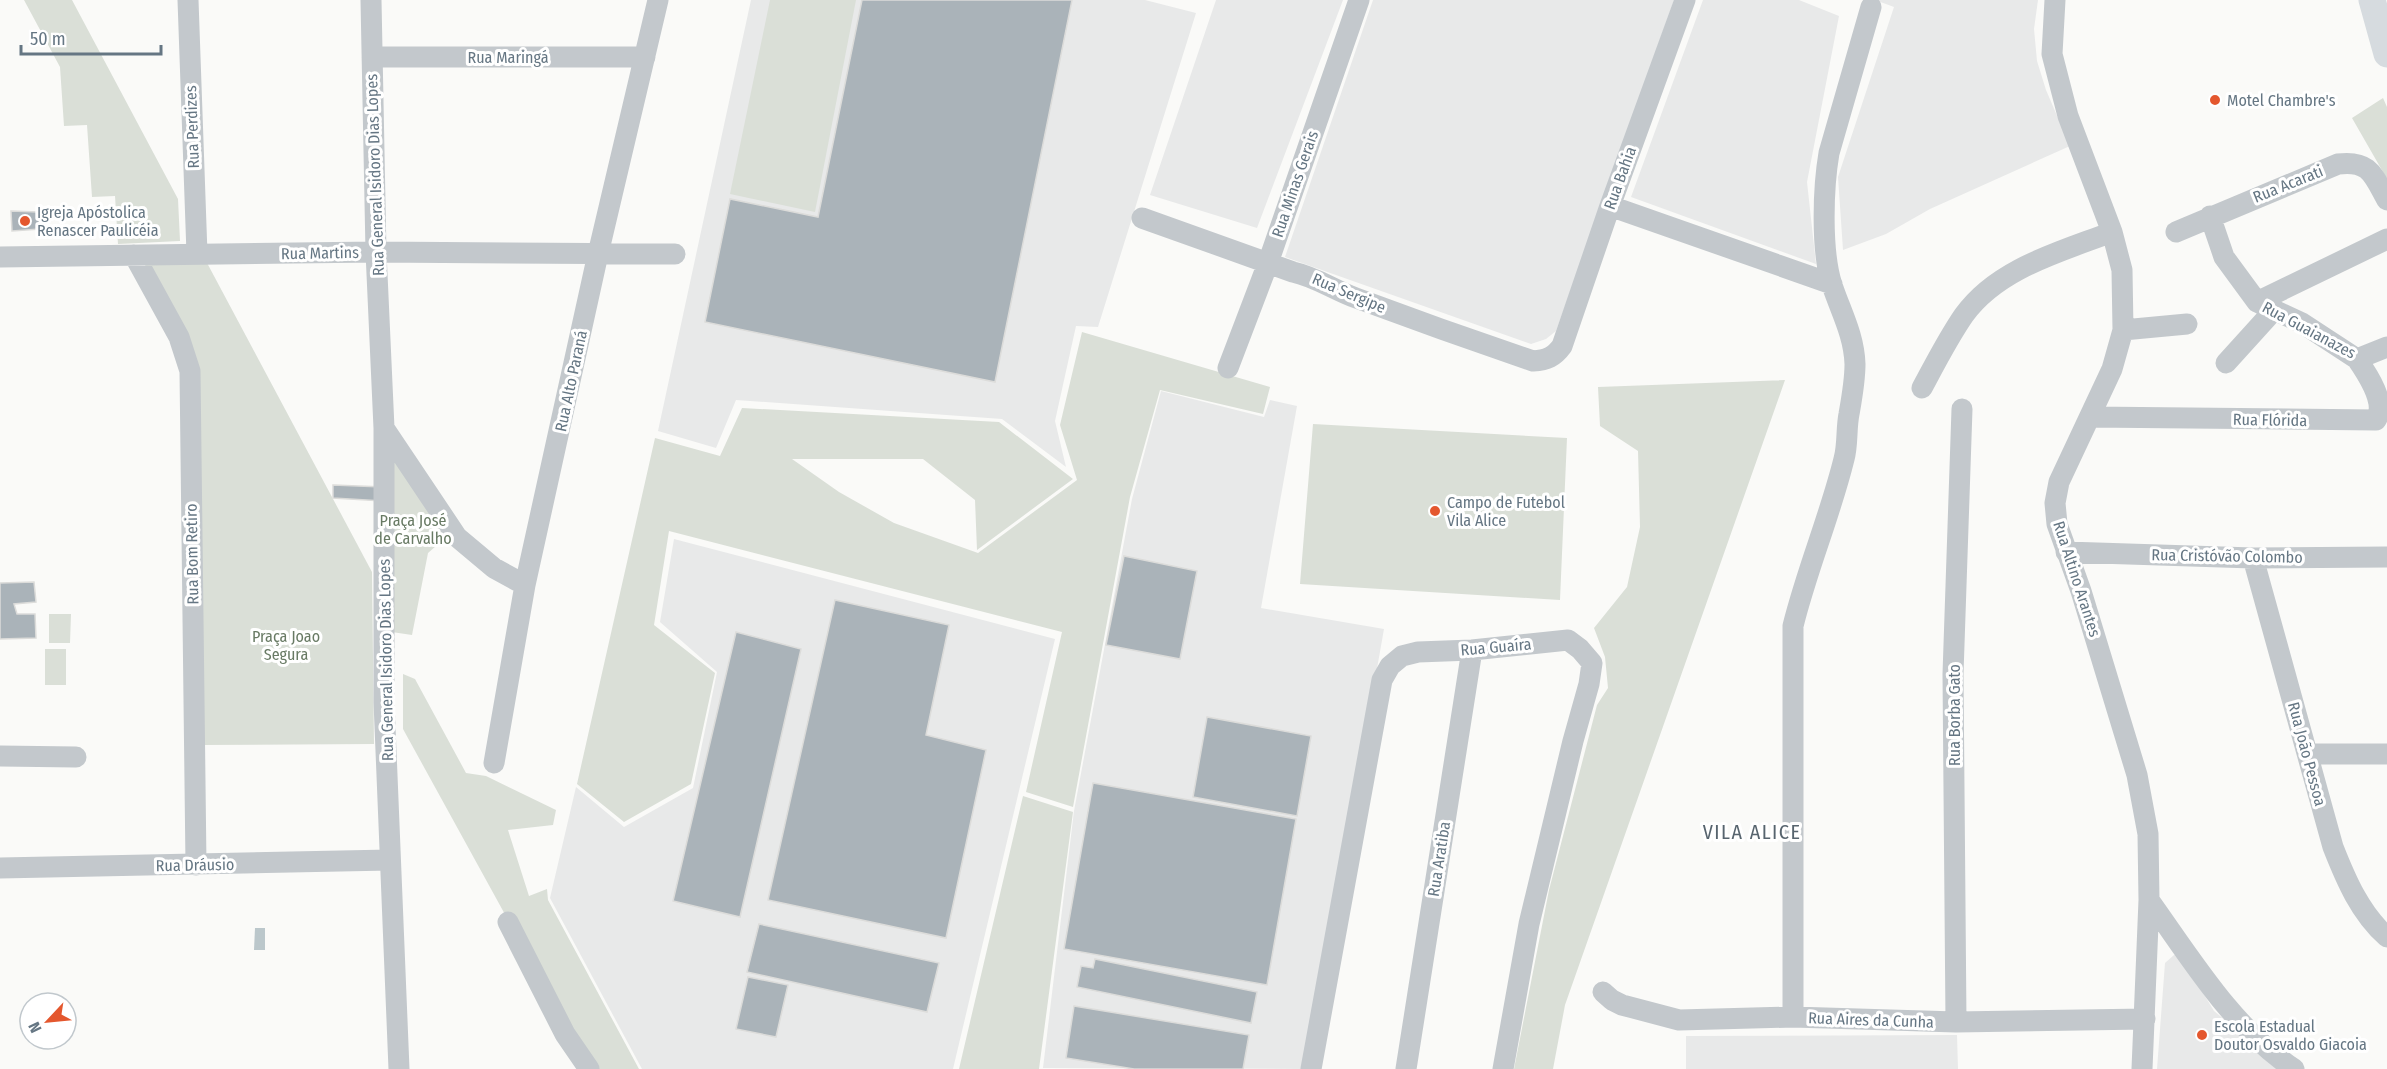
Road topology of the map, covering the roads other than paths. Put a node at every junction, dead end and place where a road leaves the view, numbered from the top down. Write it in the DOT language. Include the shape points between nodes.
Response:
graph roads {
  1 [pos="188,0"];
  2 [pos="371,0"];
  3 [pos="658,0"];
  4 [pos="1359,0"];
  5 [pos="1685,0"];
  6 [pos="2055,0"];
  7 [pos="2372,0"];
  8 [pos="1869,6"];
  9 [pos="2387,54"];
  10 [pos="372,57"];
  11 [pos="645,57"];
  12 [pos="2387,200"];
  13 [pos="1610,206"];
  14 [pos="2210,216"];
  15 [pos="1142,218"];
  16 [pos="2112,232"];
  17 [pos="2176,232"];
  18 [pos="2387,239"];
  19 [pos="376,252"];
  20 [pos="197,254"];
  21 [pos="598,254"];
  22 [pos="675,254"];
  23 [pos="134,255"];
  24 [pos="0,257"];
  25 [pos="1268,263"];
  26 [pos="1832,284"];
  27 [pos="2266,306"];
  28 [pos="2187,324"];
  29 [pos="2123,330"];
  30 [pos="2387,346"];
  31 [pos="1555,355"];
  32 [pos="2357,359"];
  33 [pos="2226,363"];
  34 [pos="1228,368"];
  35 [pos="1922,388"];
  36 [pos="1962,409"];
  37 [pos="2091,417"];
  38 [pos="384,428"];
  39 [pos="2066,552"];
  40 [pos="2387,557"];
  41 [pos="2253,558"];
  42 [pos="525,585"];
  43 [pos="1472,650"];
  44 [pos="2308,754"];
  45 [pos="2387,754"];
  46 [pos="0,756"];
  47 [pos="76,758"];
  48 [pos="494,764"];
  49 [pos="390,860"];
  50 [pos="196,865"];
  51 [pos="0,868"];
  52 [pos="2148,900"];
  53 [pos="508,922"];
  54 [pos="2387,937"];
  55 [pos="1603,992"];
  56 [pos="1793,1017"];
  57 [pos="2145,1019"];
  58 [pos="1956,1022"];
  59 [pos="399,1069"];
  60 [pos="589,1069"];
  61 [pos="1311,1069"];
  62 [pos="1406,1069"];
  63 [pos="1503,1069"];
  64 [pos="2142,1069"];
  65 [pos="2294,1069"];
  1 -- 20 [label="street, Rua Perdizes"];
  2 -- 10 [label="street, Rua General Isidoro Dias Lopes"];
  3 -- 11 [label="street, Rua Alto Paraná"];
  4 -- 25 [label="street, Rua Minas Gerais"];
  5 -- 13 [label="street, Rua Bahia"];
  6 -- 16 [label="street, Rua Altino Arantes" via="2052,54 2068,116"];
  7 -- 9 [label="main road"];
  8 -- 26 [label="street" via="1825,175 1826,243"];
  10 -- 11 [label="street, Rua Maringá"];
  10 -- 19 [label="street, Rua General Isidoro Dias Lopes"];
  11 -- 21 [label="street, Rua Alto Paraná"];
  12 -- 14 [label="street, Rua Acarati" via="2371,171 2364,165 2348,163"];
  13 -- 26 [label="street"];
  13 -- 31 [label="street, Rua Bahia" via="1562,346"];
  14 -- 17 [label="street, Rua Acarati"];
  14 -- 27 [label="street, Rua Guaianazes" via="2224,257"];
  15 -- 25 [label="street, Rua Sergipe"];
  16 -- 29 [label="street, Rua Altino Arantes" via="2122,270"];
  16 -- 35 [label="street" via="2028,264 1982,295 1964,315"];
  18 -- 27 [label="street"];
  19 -- 20 [label="street, Rua Martins"];
  19 -- 21 [label="street, Rua Martins"];
  19 -- 38 [label="street, Rua General Isidoro Dias Lopes"];
  20 -- 23 [label="street, Rua Martins"];
  21 -- 22 [label="street, Rua Martins"];
  21 -- 42 [label="street, Rua Alto Paraná"];
  23 -- 24 [label="street, Rua Martins"];
  23 -- 50 [label="street, Rua Bom Retiro" via="179,337 190,371"];
  25 -- 31 [label="street, Rua Sergipe" via="1533,362"];
  25 -- 34 [label="street, Rua Minas Gerais"];
  26 -- 56 [label="street" via="1851,335 1854,389 1845,458 1793,626"];
  27 -- 32 [label="street, Rua Guaianazes" via="2302,323"];
  27 -- 33 [label="street"];
  28 -- 29 [label="street"];
  29 -- 37 [label="street, Rua Altino Arantes" via="2112,369"];
  30 -- 32 [label="street, Rua Guaianazes"];
  32 -- 37 [label="street, Rua Flórida" via="2384,398 2383,416 2376,420"];
  36 -- 58 [label="street, Rua Borba Gato" via="1953,674"];
  37 -- 39 [label="street, Rua Altino Arantes" via="2059,482 2056,524"];
  38 -- 42 [label="street" via="457,537 494,568"];
  38 -- 49 [label="street, Rua General Isidoro Dias Lopes" via="384,702"];
  39 -- 41 [label="street, Rua Cristóvão Colombo"];
  39 -- 52 [label="street, Rua Altino Arantes" via="2136,776 2148,834"];
  40 -- 41 [label="street, Rua Cristóvão Colombo"];
  41 -- 44 [label="street, Rua João Pessoa"];
  42 -- 48 [label="street, Rua Alto Paraná"];
  43 -- 61 [label="street, Rua Guaíra" via="1402,656 1382,680"];
  43 -- 62 [label="street, Rua Aratiba"];
  43 -- 63 [label="street, Rua Guaíra" via="1568,640 1592,663 1529,924"];
  44 -- 45 [label="street"];
  44 -- 54 [label="street, Rua João Pessoa" via="2345,878 2374,925"];
  46 -- 47 [label="street"];
  49 -- 50 [label="street, Rua Dráusio"];
  49 -- 59 [label="street, Rua General Isidoro Dias Lopes"];
  50 -- 51 [label="street, Rua Dráusio"];
  52 -- 57 [label="street, Rua Altino Arantes"];
  52 -- 65 [label="street" via="2223,1003 2251,1034"];
  53 -- 60 [label="street" via="565,1034"];
  55 -- 56 [label="street, Rua Aires da Cunha" via="1622,1005 1679,1020"];
  56 -- 58 [label="street, Rua Aires da Cunha"];
  57 -- 58 [label="street, Rua Aires da Cunha"];
  57 -- 64 [label="street, Rua Altino Arantes"];
}
